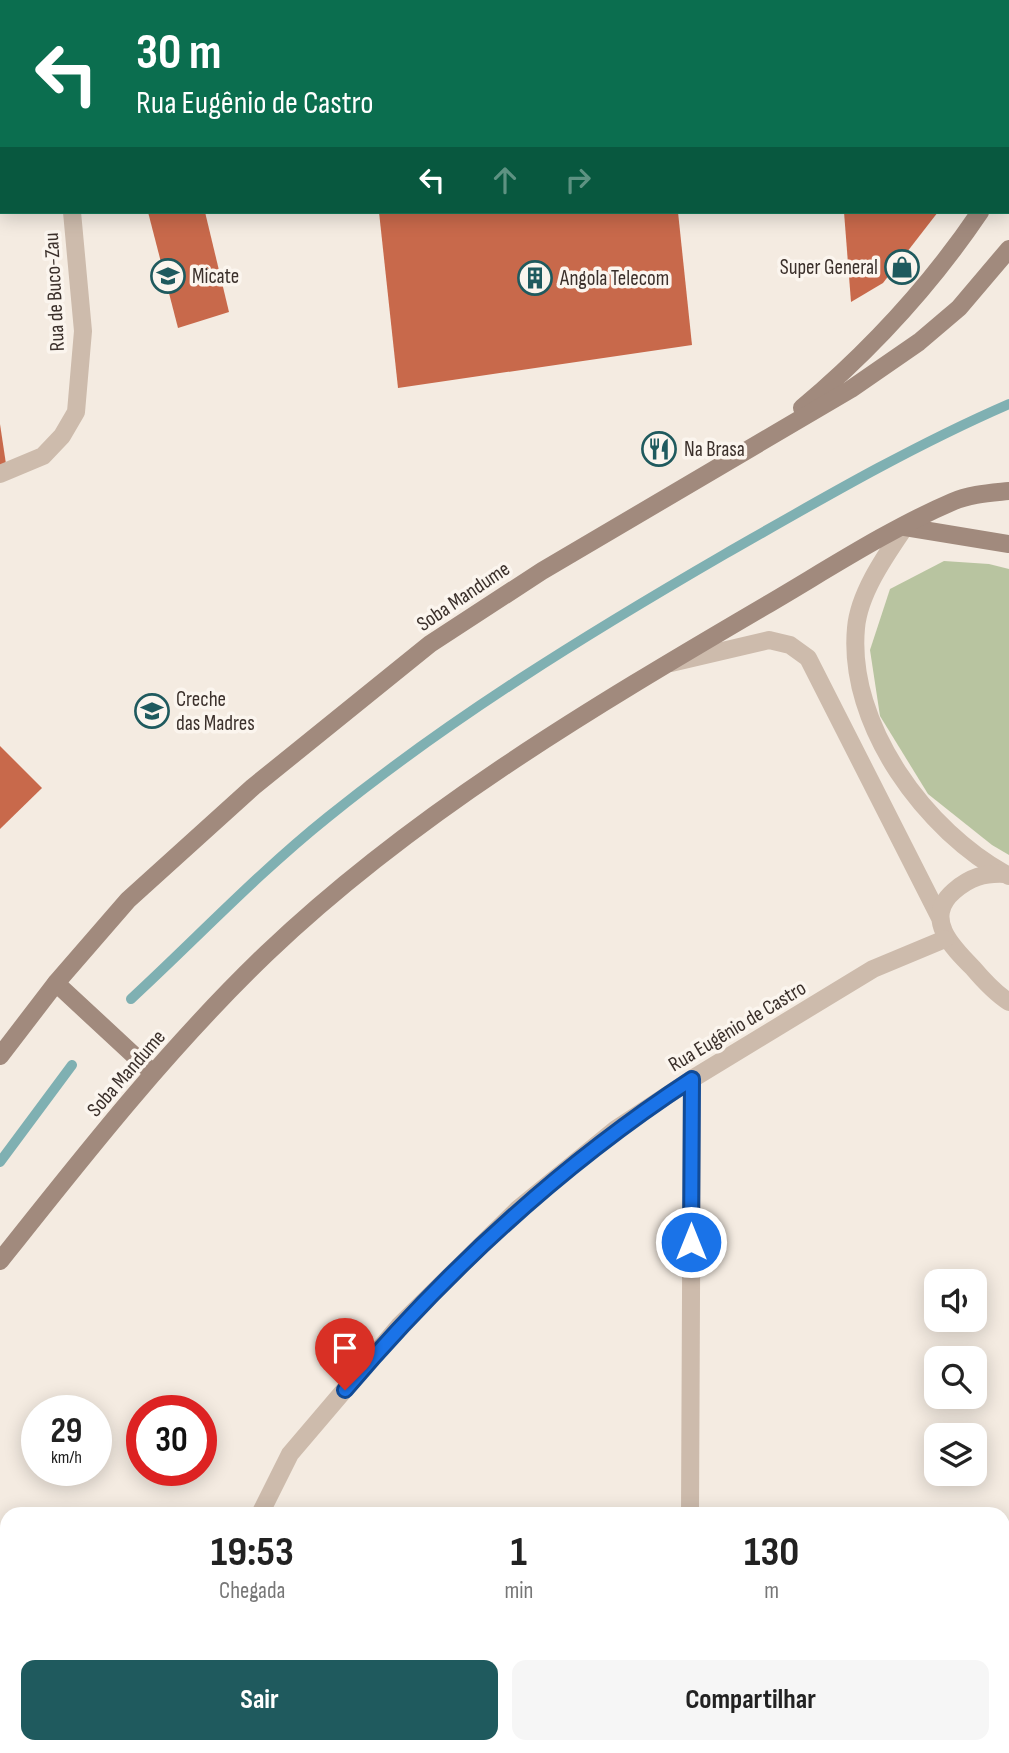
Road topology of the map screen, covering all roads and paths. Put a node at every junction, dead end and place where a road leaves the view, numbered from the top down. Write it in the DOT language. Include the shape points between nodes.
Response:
graph roads {
  1 [pos="72,214"];
  2 [pos="979,214"];
  3 [pos="1009,249"];
  4 [pos="764,439"];
  5 [pos="0,474"];
  6 [pos="1009,491"];
  7 [pos="905,527"];
  8 [pos="1009,544"];
  9 [pos="664,665"];
  10 [pos="1007,875"];
  11 [pos="939,916"];
  12 [pos="945,939"];
  13 [pos="56,983"];
  14 [pos="1009,1002"];
  15 [pos="0,1056"];
  16 [pos="153,1073"];
  17 [pos="692,1079"];
  18 [pos="0,1261"];
  19 [pos="264,1507"];
  20 [pos="690,1507"];
  1 -- 5 [label="street, Rua de Buco-Zau" via="83,331 76,412 43,456"];
  2 -- 4 [label="main road" via="936,274 873,344"];
  3 -- 4 [label="main road, Soba Mandume" via="959,308 919,342 851,389"];
  4 -- 13 [label="main road, Soba Mandume" via="542,571 430,644 180,850 128,900"];
  6 -- 7 [label="main road, Soba Mandume" via="952,502"];
  7 -- 8 [label="main road"];
  7 -- 9 [label="main road, Soba Mandume"];
  7 -- 10 [label="street" via="875,577 856,625 861,691 876,730 915,796 946,829"];
  9 -- 11 [label="street" via="769,640 790,645 808,658"];
  9 -- 16 [label="main road, Soba Mandume" via="509,762 406,836 266,954"];
  10 -- 11 [label="street" via="986,873 959,886 947,897"];
  11 -- 12 [label="street"];
  12 -- 14 [label="street"];
  12 -- 17 [label="street, Rua Eugênio de Castro" via="873,969"];
  13 -- 15 [label="main road, Soba Mandume"];
  13 -- 16 [label="main road"];
  16 -- 18 [label="main road, Soba Mandume"];
  17 -- 19 [label="street, Rua Eugênio de Castro" via="616,1129 518,1209 399,1326 290,1454"];
  17 -- 20 [label="street"];
}
